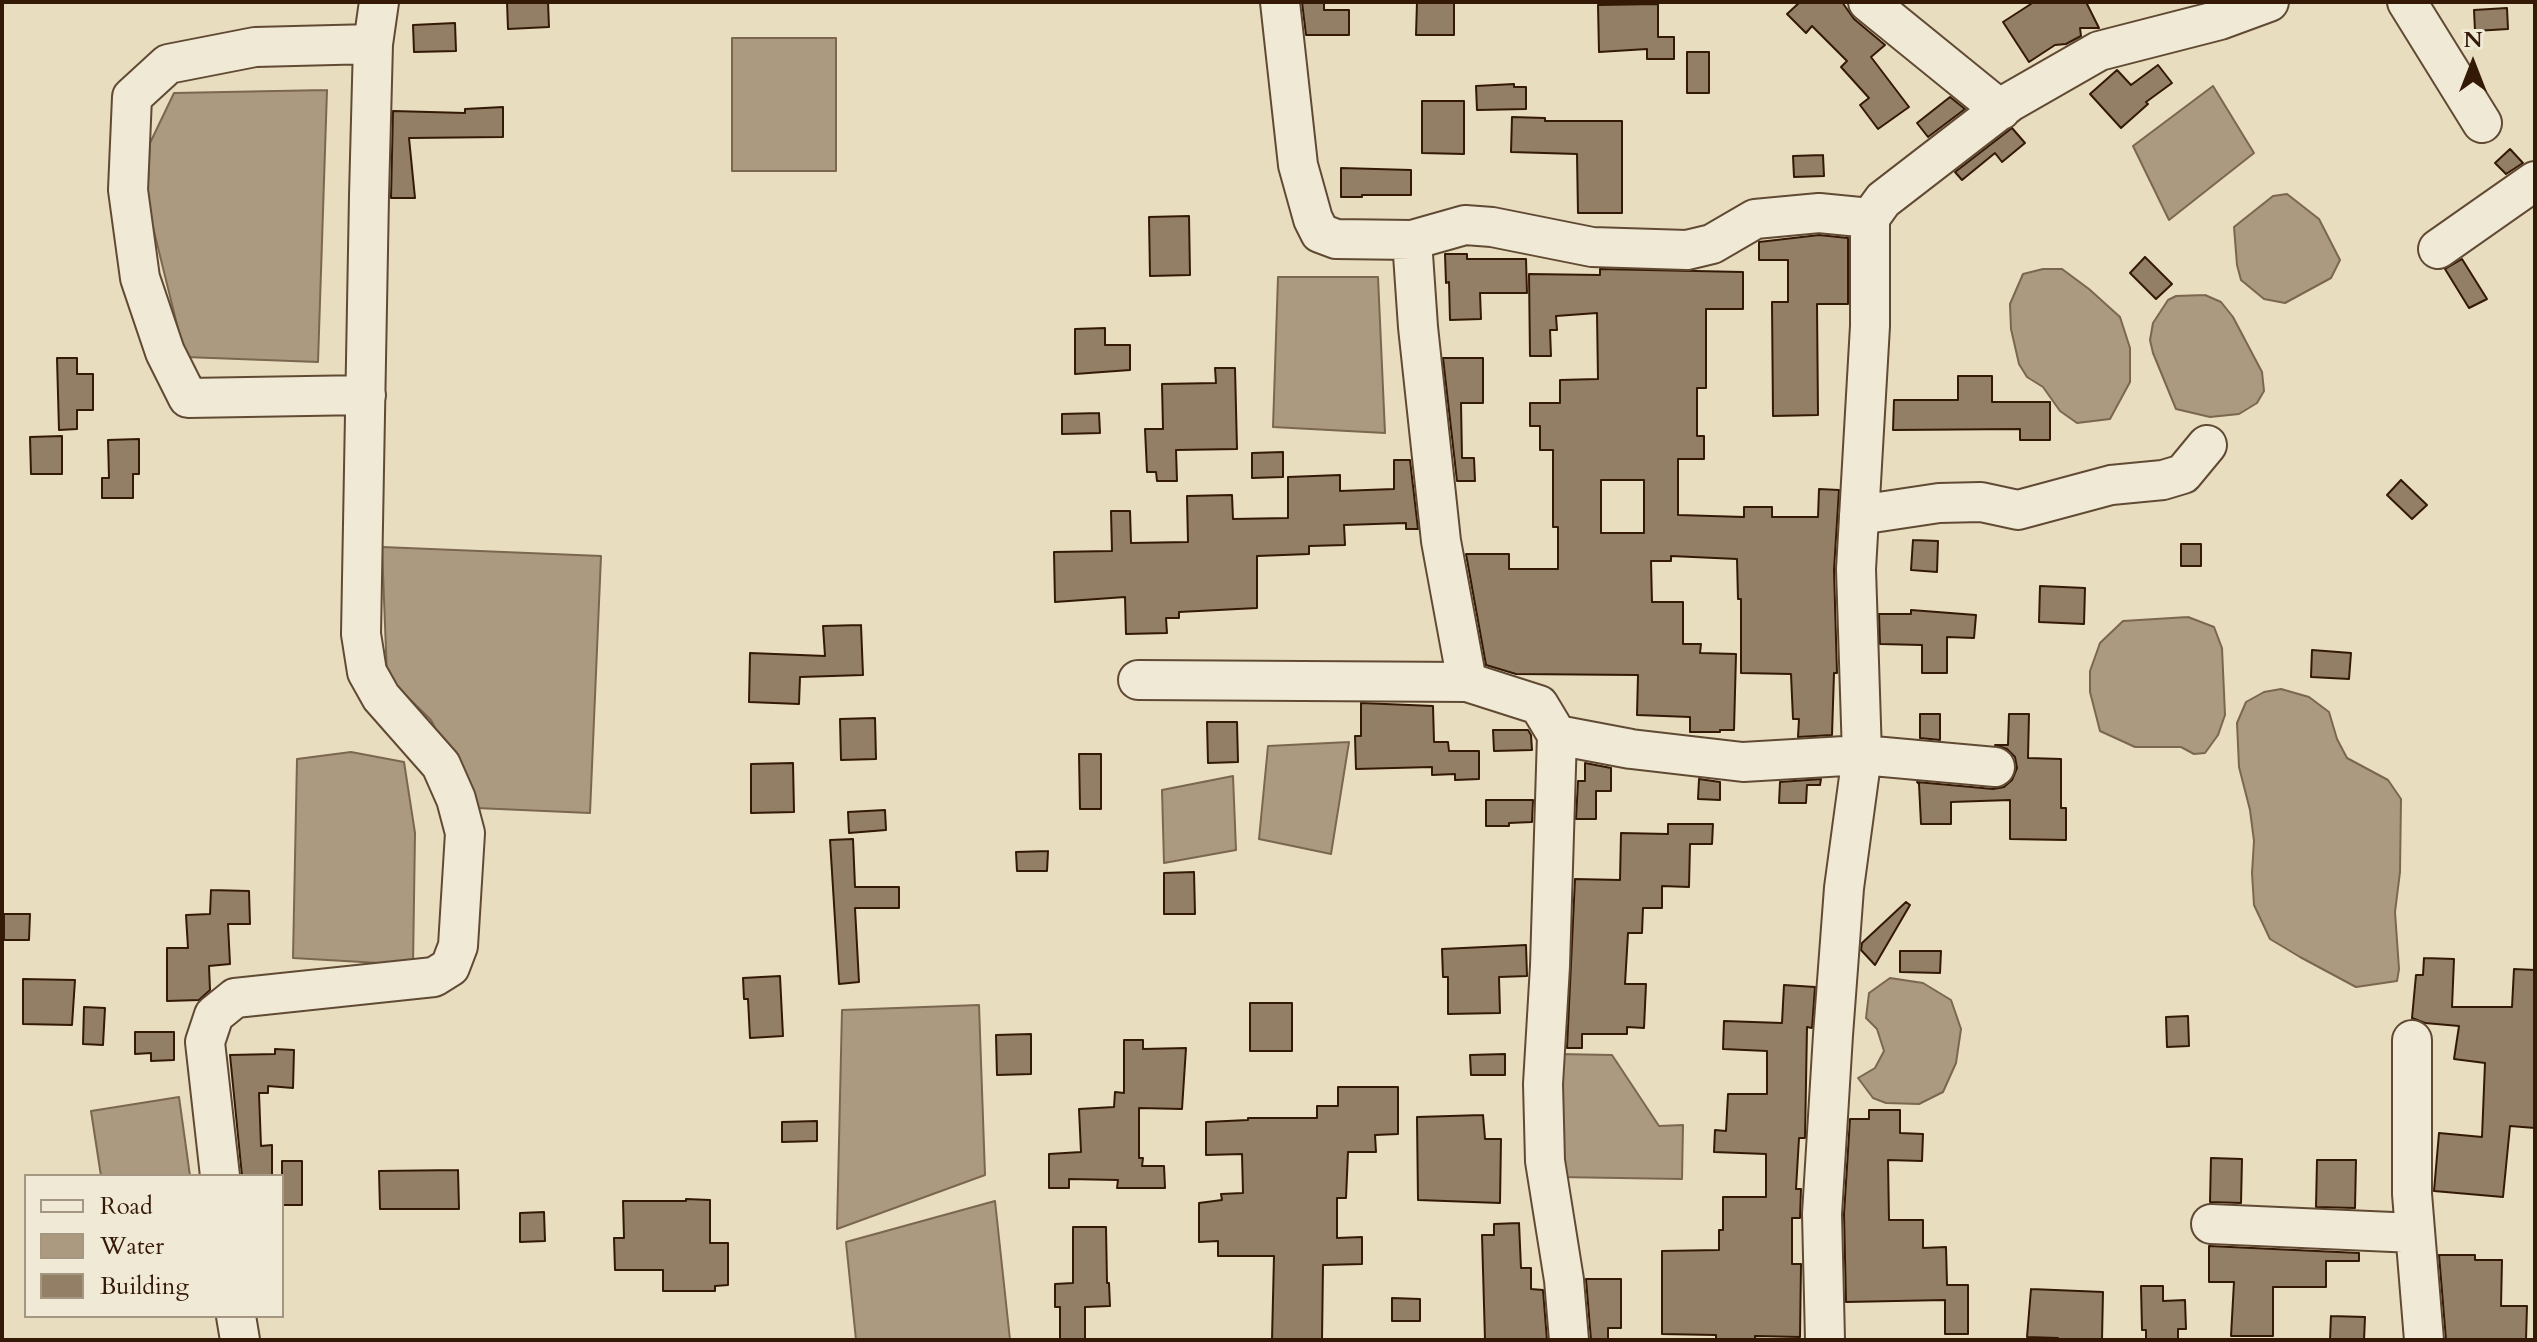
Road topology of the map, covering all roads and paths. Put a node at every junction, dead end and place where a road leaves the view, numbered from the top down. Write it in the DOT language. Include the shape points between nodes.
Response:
graph roads {
  1 [pos="379,2"];
  2 [pos="1280,2"];
  3 [pos="1868,2"];
  4 [pos="2269,2"];
  5 [pos="2407,2"];
  6 [pos="373,44"];
  7 [pos="2001,110"];
  8 [pos="2482,123"];
  9 [pos="2535,181"];
  10 [pos="1870,218"];
  11 [pos="1412,240"];
  12 [pos="2438,249"];
  13 [pos="366,395"];
  14 [pos="2207,445"];
  15 [pos="1859,515"];
  16 [pos="1138,680"];
  17 [pos="1467,682"];
  18 [pos="1557,735"];
  19 [pos="1862,755"];
  20 [pos="1995,767"];
  21 [pos="2412,1040"];
  22 [pos="220,1174"];
  23 [pos="2211,1224"];
  24 [pos="2415,1233"];
  25 [pos="236,1318"];
  26 [pos="240,1340"];
  27 [pos="1569,1340"];
  28 [pos="1825,1340"];
  29 [pos="2424,1340"];
  1 -- 6 [label="street"];
  2 -- 11 [label="street" via="1298,165 1320,233 1336,239"];
  3 -- 7 [label="street"];
  4 -- 7 [label="street" via="2099,51"];
  5 -- 8 [label="street"];
  6 -- 13 [label="street"];
  6 -- 13 [label="street" via="255,47 168,64 132,97 128,190 140,278 165,352 188,398"];
  7 -- 10 [label="street" via="1883,200"];
  9 -- 12 [label="street"];
  10 -- 11 [label="street" via="1819,213 1755,219 1712,244 1687,250 1592,247 1465,225"];
  10 -- 15 [label="street"];
  11 -- 17 [label="street" via="1441,541"];
  13 -- 22 [label="street" via="361,634 367,672 381,697 441,765 456,799 465,833 458,946 450,967 434,977 235,998 214,1015 205,1042"];
  14 -- 15 [label="street" via="2183,474 2111,485 2018,510 1981,502 1939,503"];
  15 -- 19 [label="street"];
  16 -- 17 [label="street"];
  17 -- 18 [label="street" via="1539,705"];
  18 -- 19 [label="street" via="1743,762"];
  18 -- 27 [label="street" via="1543,1084 1545,1161"];
  19 -- 20 [label="street"];
  19 -- 28 [label="street" via="1844,888 1833,1035 1822,1214"];
  21 -- 24 [label="street"];
  23 -- 24 [label="street"];
  24 -- 29 [label="street"];
  25 -- 26 [label="street"];
}
